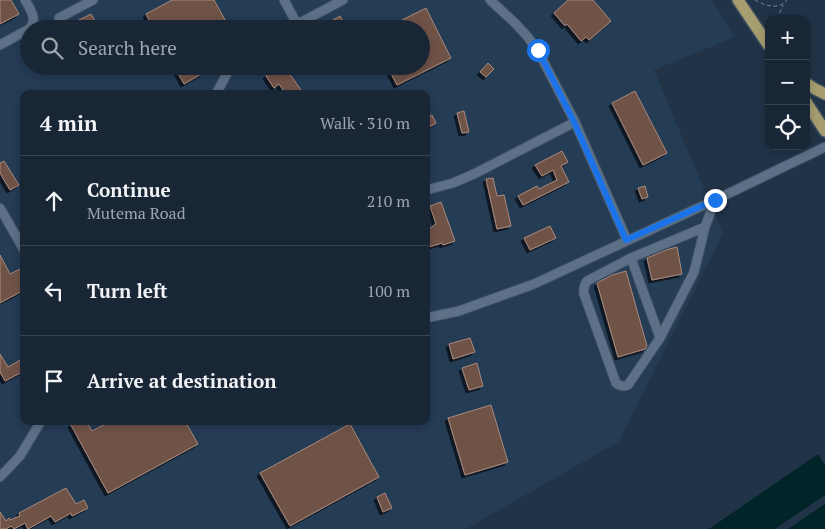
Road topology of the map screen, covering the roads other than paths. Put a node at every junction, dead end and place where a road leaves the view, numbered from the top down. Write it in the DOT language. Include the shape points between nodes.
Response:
graph roads {
  1 [pos="25,0"];
  2 [pos="93,0"];
  3 [pos="284,0"];
  4 [pos="343,0"];
  5 [pos="490,0"];
  6 [pos="738,0"];
  7 [pos="60,18"];
  8 [pos="34,20"];
  9 [pos="290,20"];
  10 [pos="304,20"];
  11 [pos="20,34"];
  12 [pos="765,40"];
  13 [pos="0,44"];
  14 [pos="226,75"];
  15 [pos="810,86"];
  16 [pos="218,90"];
  17 [pos="825,94"];
  18 [pos="808,105"];
  19 [pos="574,122"];
  20 [pos="825,131"];
  21 [pos="825,147"];
  22 [pos="430,189"];
  23 [pos="715,200"];
  24 [pos="0,208"];
  25 [pos="705,227"];
  26 [pos="626,240"];
  27 [pos="20,243"];
  28 [pos="631,258"];
  29 [pos="430,317"];
  30 [pos="660,338"];
  31 [pos="39,425"];
  32 [pos="0,477"];
  1 -- 8 [label="street"];
  2 -- 7 [label="street"];
  3 -- 9 [label="street"];
  4 -- 10 [label="street"];
  5 -- 19 [label="street" via="538,50"];
  6 -- 12 [label="main road"];
  11 -- 13 [label="street"];
  14 -- 16 [label="street"];
  15 -- 17 [label="main road"];
  18 -- 20 [label="main road"];
  19 -- 22 [label="street" via="474,174"];
  19 -- 26 [label="street"];
  21 -- 23 [label="street"];
  23 -- 25 [label="street"];
  23 -- 26 [label="street"];
  24 -- 27 [label="street"];
  25 -- 28 [label="street"];
  25 -- 30 [label="street" via="694,272"];
  26 -- 29 [label="street" via="523,289 459,311"];
  28 -- 30 [label="street"];
  28 -- 30 [label="street" via="587,281 583,289 616,383 624,387 628,385"];
  31 -- 32 [label="street" via="20,456"];
}
